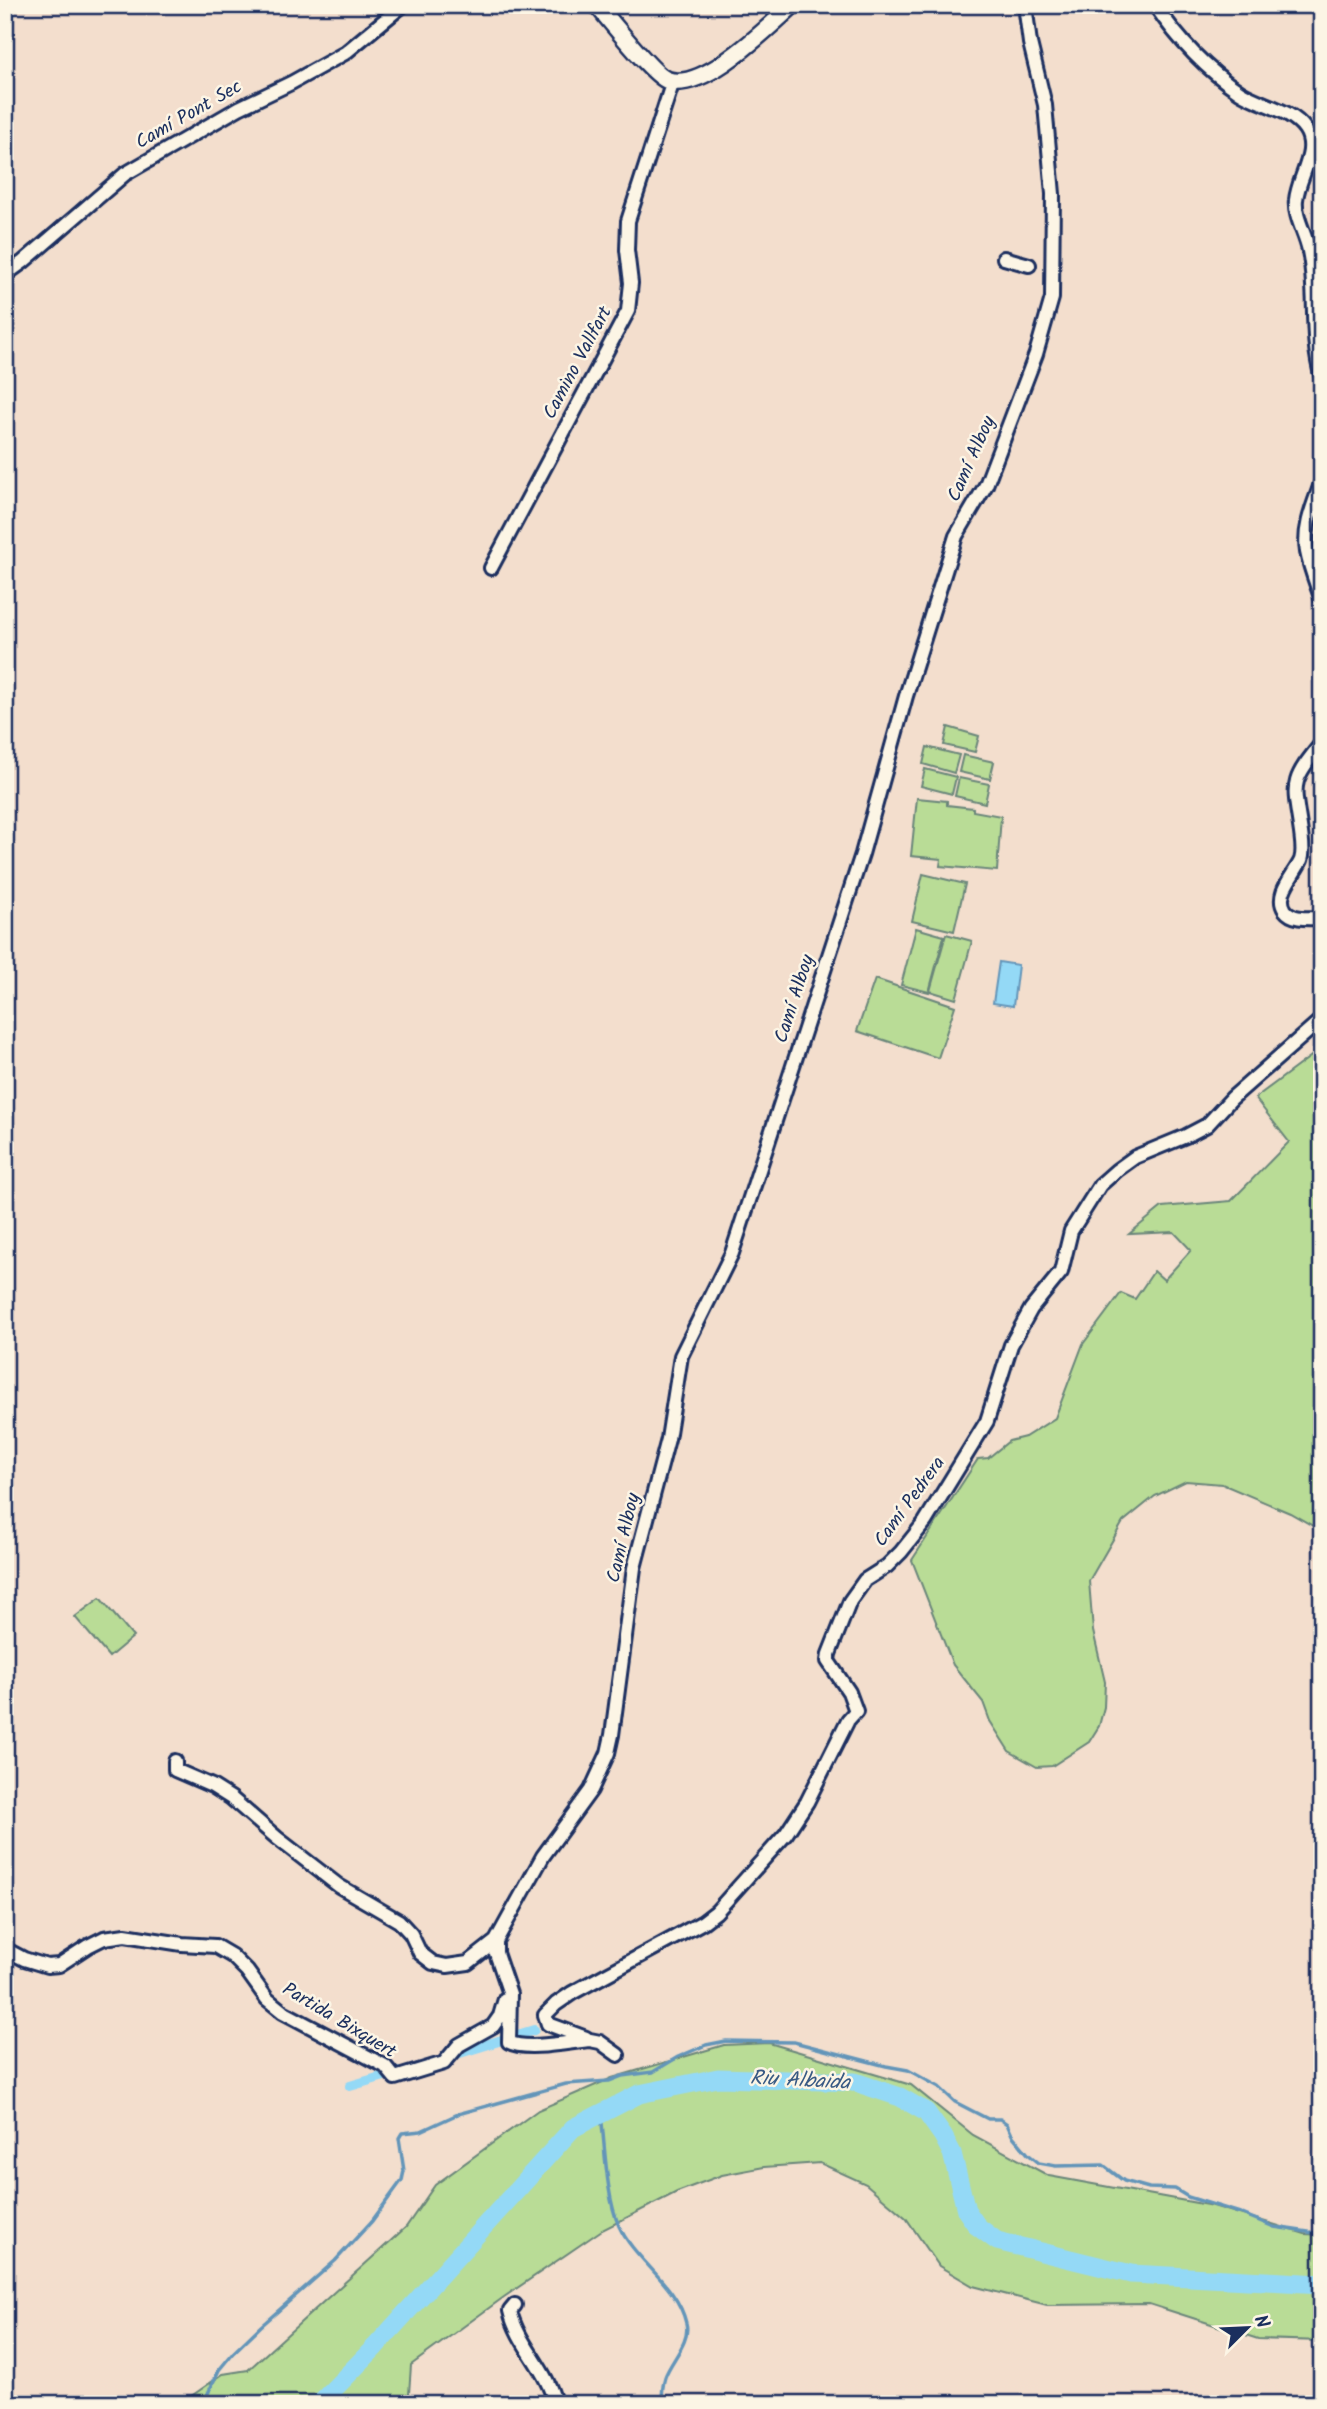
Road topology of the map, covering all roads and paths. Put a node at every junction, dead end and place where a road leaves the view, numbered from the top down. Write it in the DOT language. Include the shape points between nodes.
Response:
graph roads {
  1 [pos="402,5"];
  2 [pos="597,5"];
  3 [pos="793,5"];
  4 [pos="1025,5"];
  5 [pos="1155,5"];
  6 [pos="673,81"];
  7 [pos="1004,258"];
  8 [pos="1029,265"];
  9 [pos="5,275"];
  10 [pos="1322,378"];
  11 [pos="1322,481"];
  12 [pos="491,568"];
  13 [pos="1322,600"];
  14 [pos="1322,743"];
  15 [pos="1322,918"];
  16 [pos="1322,1019"];
  17 [pos="174,1761"];
  18 [pos="496,1941"];
  19 [pos="5,1949"];
  20 [pos="507,1981"];
  21 [pos="590,2040"];
  22 [pos="618,2055"];
  23 [pos="515,2305"];
  24 [pos="555,2404"];
  1 -- 9 [label="street, Camí Pont Sec" via="345,53 125,174"];
  2 -- 6 [label="main road" via="650,67"];
  3 -- 6 [label="main road" via="706,75"];
  4 -- 18 [label="street, Camí Alboy" via="1045,105 1053,194 1052,298 1037,354 986,485 956,536 764,1162 732,1253 681,1356 668,1440 634,1568 608,1753 591,1790 543,1856"];
  5 -- 10 [label="street" via="1174,33 1204,62 1241,92 1303,125 1310,136 1295,203 1310,251 1315,355"];
  6 -- 12 [label="street, Camino Vallfart" via="628,220 628,311"];
  7 -- 8 [label="street"];
  11 -- 13 [label="street" via="1307,531 1307,551"];
  14 -- 15 [label="street" via="1296,782 1301,859 1282,902 1292,916"];
  16 -- 21 [label="street, Camí Pedrera" via="1231,1098 1207,1125 1135,1157 1100,1185 1071,1231 1061,1272 1031,1309 1012,1345 988,1422 925,1522 887,1566 865,1580 850,1601 828,1661 856,1711 832,1748 807,1802 786,1834 703,1922 572,1993 545,2015 548,2024"];
  17 -- 18 [label="street" via="175,1770 231,1798 340,1886 399,1921 433,1964 468,1962"];
  18 -- 20 [label="street"];
  19 -- 20 [label="street, Partida Bixquert" via="47,1966 59,1965 104,1938 125,1936 215,1946 232,1956 267,1999 284,2012 385,2066 394,2078 440,2066 459,2045 493,2026 505,2002"];
  20 -- 21 [label="street" via="509,2042 527,2046"];
  21 -- 22 [label="street"];
  23 -- 24 [label="street" via="510,2311 516,2328"];
}
